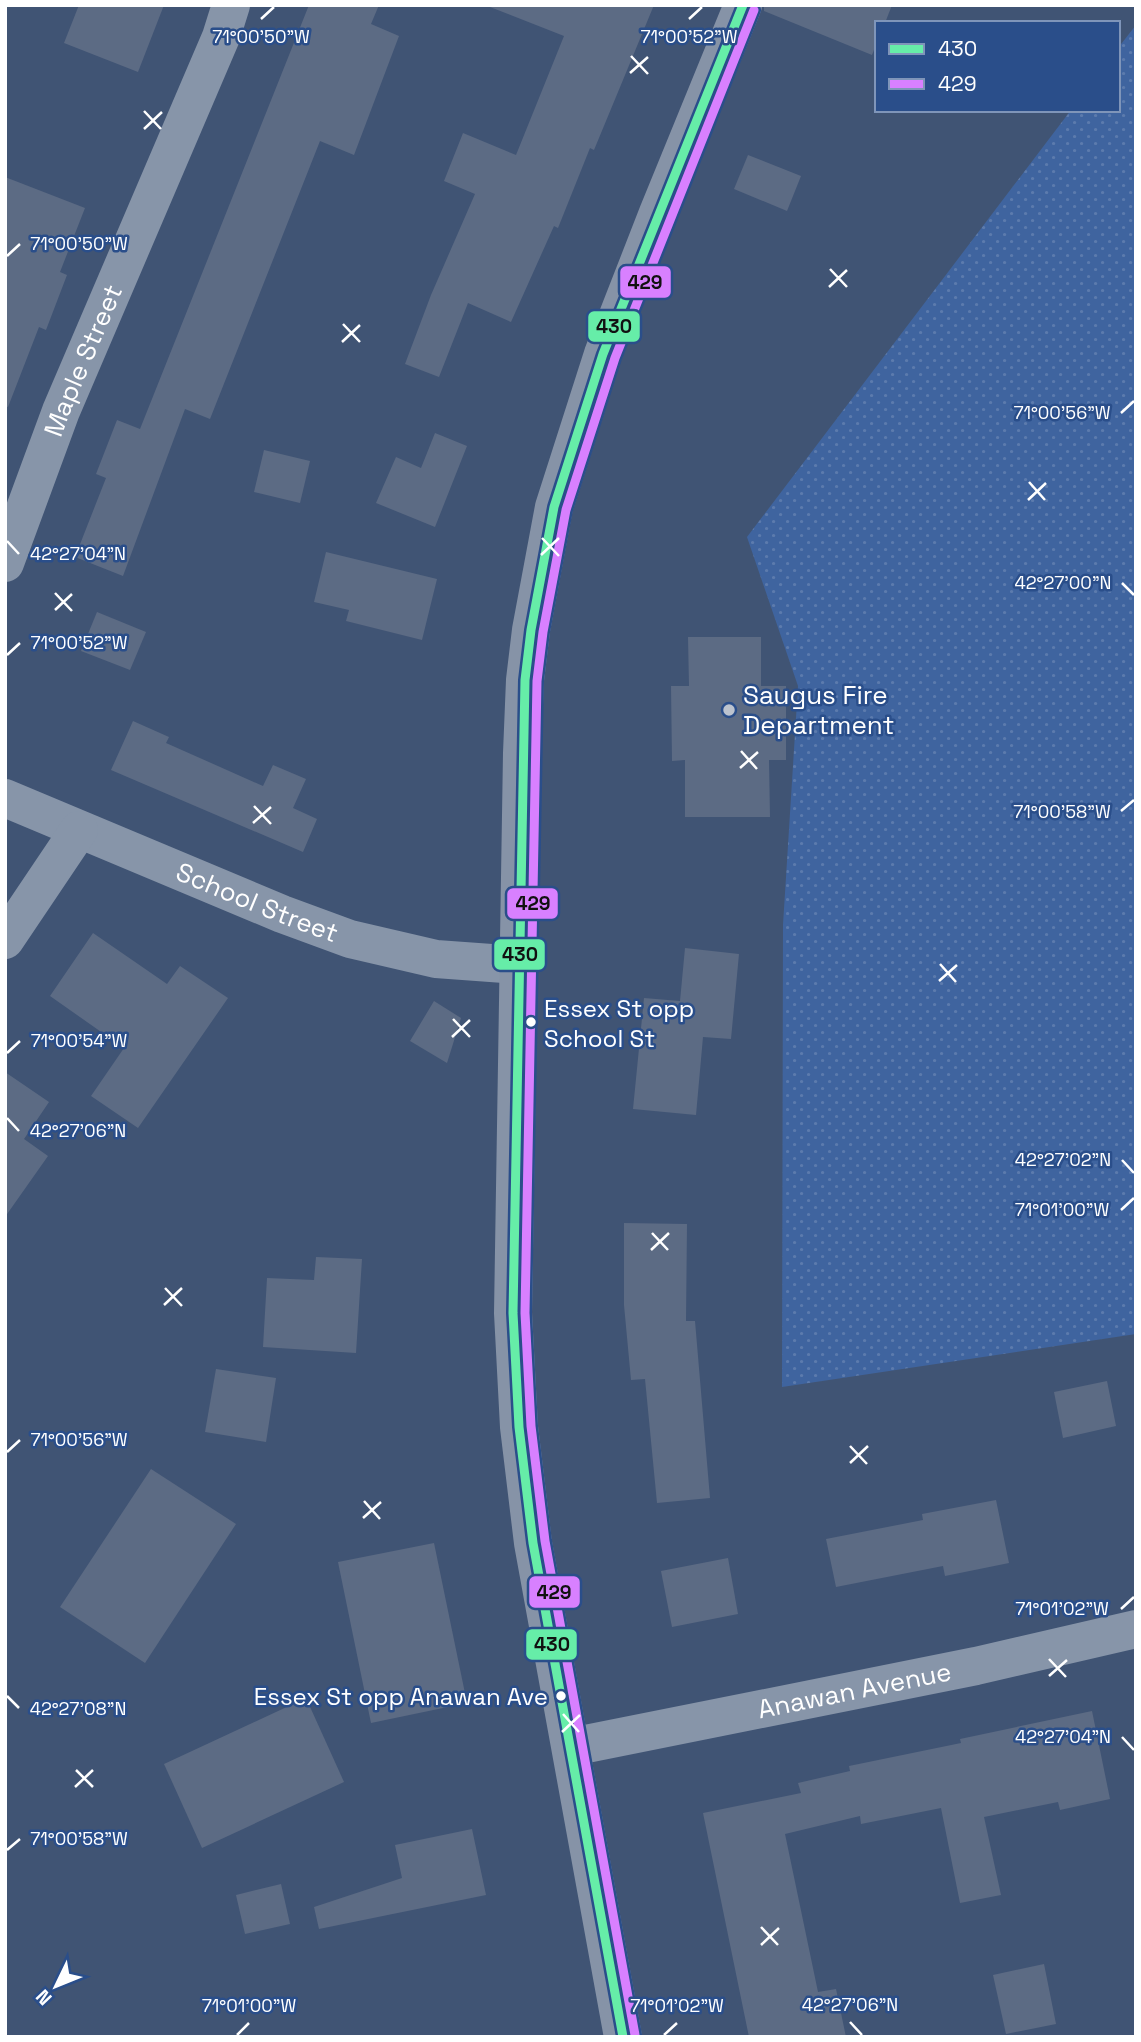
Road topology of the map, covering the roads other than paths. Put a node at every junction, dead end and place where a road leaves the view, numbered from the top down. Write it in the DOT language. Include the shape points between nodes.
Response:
graph roads {
  1 [pos="231,5"];
  2 [pos="743,5"];
  3 [pos="5,563"];
  4 [pos="5,798"];
  5 [pos="79,830"];
  6 [pos="5,940"];
  7 [pos="519,965"];
  8 [pos="1136,1629"];
  9 [pos="571,1747"];
  10 [pos="623,2037"];
  1 -- 3 [label="street, Maple Street" via="61,411"];
  2 -- 7 [label="main road" via="603,354 554,507 525,680"];
  4 -- 5 [label="street, School Street"];
  5 -- 6 [label="street"];
  5 -- 7 [label="street, School Street" via="360,942 436,959"];
  7 -- 9 [label="main road" via="513,1313 516,1387 533,1543"];
  8 -- 9 [label="street, Anawan Avenue" via="976,1666"];
  9 -- 10 [label="main road"];
}
